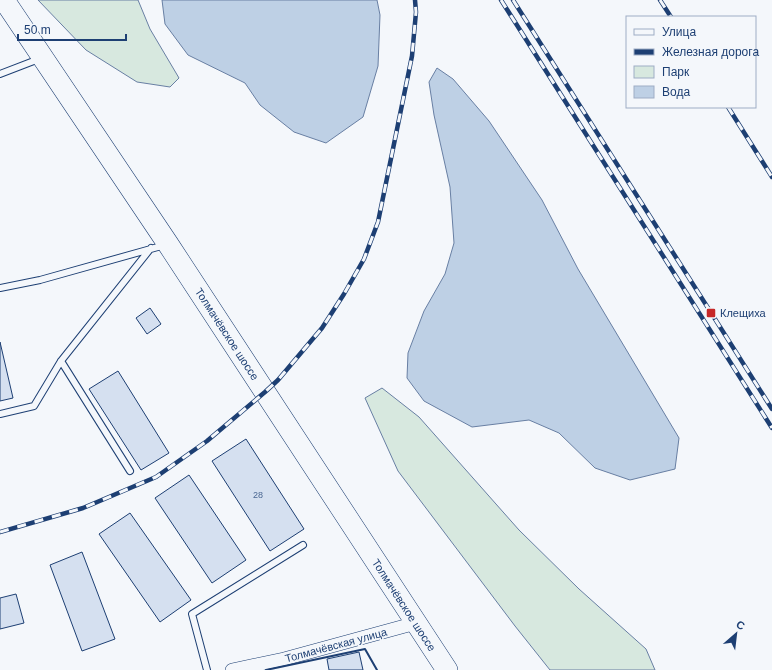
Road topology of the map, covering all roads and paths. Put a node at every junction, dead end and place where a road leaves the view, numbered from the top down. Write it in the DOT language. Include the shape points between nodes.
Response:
graph roads {
  1 [pos="4,0"];
  2 [pos="43,58"];
  3 [pos="0,74"];
  4 [pos="160,246"];
  5 [pos="0,288"];
  6 [pos="60,361"];
  7 [pos="0,414"];
  8 [pos="130,471"];
  9 [pos="303,545"];
  10 [pos="416,623"];
  11 [pos="207,670"];
  12 [pos="232,670"];
  13 [pos="447,670"];
  1 -- 2 [label="main road, Толмачёвское шоссе"];
  2 -- 3 [label="lane"];
  2 -- 4 [label="main road, Толмачёвское шоссе"];
  4 -- 5 [label="lane" via="40,280"];
  4 -- 6 [label="lane"];
  4 -- 10 [label="main road, Толмачёвское шоссе"];
  6 -- 7 [label="lane" via="34,406"];
  6 -- 8 [label="lane"];
  9 -- 11 [label="lane" via="192,614"];
  10 -- 12 [label="street, Толмачёвская улица" via="284,659"];
  10 -- 13 [label="main road, Толмачёвское шоссе"];
}
